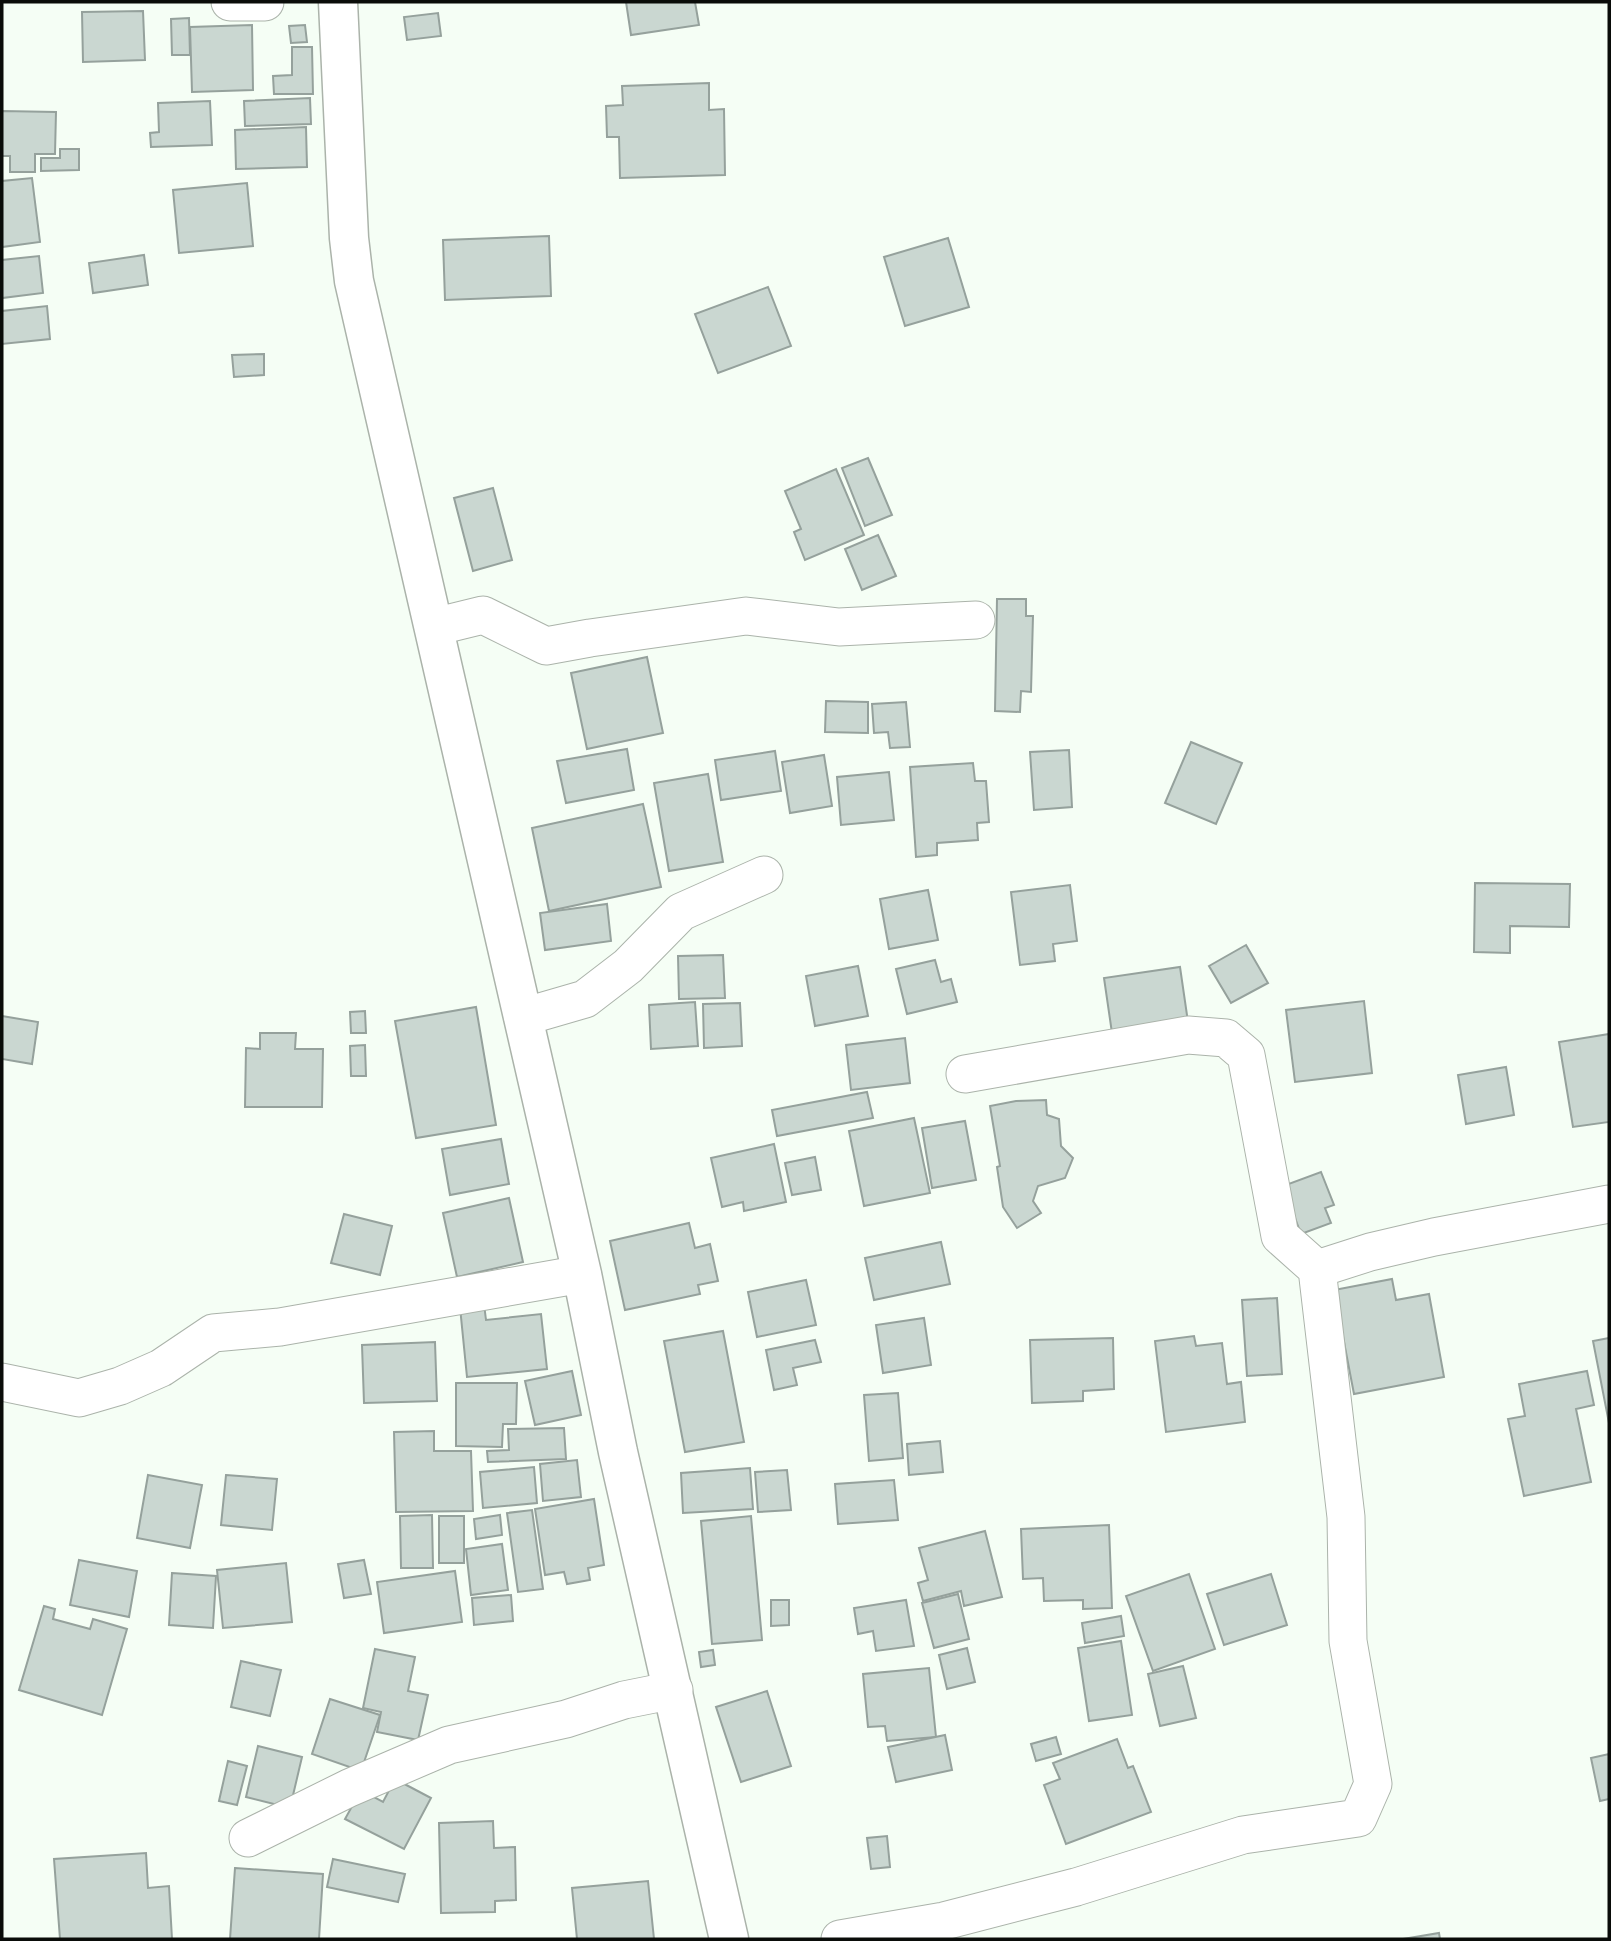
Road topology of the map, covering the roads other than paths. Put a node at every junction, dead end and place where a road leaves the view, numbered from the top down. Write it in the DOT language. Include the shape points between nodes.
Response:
graph roads {
  1 [pos="230,2"];
  2 [pos="265,2"];
  3 [pos="338,2"];
  4 [pos="976,620"];
  5 [pos="434,627"];
  6 [pos="764,875"];
  7 [pos="523,1017"];
  8 [pos="965,1074"];
  9 [pos="1609,1204"];
  10 [pos="1317,1269"];
  11 [pos="582,1274"];
  12 [pos="2,1382"];
  13 [pos="674,1690"];
  14 [pos="248,1838"];
  15 [pos="729,1939"];
  16 [pos="840,1939"];
  1 -- 2 [label="street"];
  3 -- 5 [label="main road" via="354,281"];
  4 -- 5 [label="street" via="839,627 746,616 546,646 482,615"];
  5 -- 7 [label="main road"];
  6 -- 7 [label="street" via="681,912 628,966 585,999"];
  7 -- 11 [label="main road"];
  8 -- 10 [label="street" via="1188,1035 1226,1038 1246,1055 1280,1236"];
  9 -- 10 [label="street" via="1434,1237"];
  10 -- 16 [label="street" via="1346,1517 1348,1642 1373,1784 1357,1818 1243,1835 1076,1887 944,1921"];
  11 -- 12 [label="street" via="281,1327 213,1333 161,1368 79,1398"];
  11 -- 13 [label="main road"];
  13 -- 14 [label="street" via="449,1745"];
  13 -- 15 [label="main road"];
}
